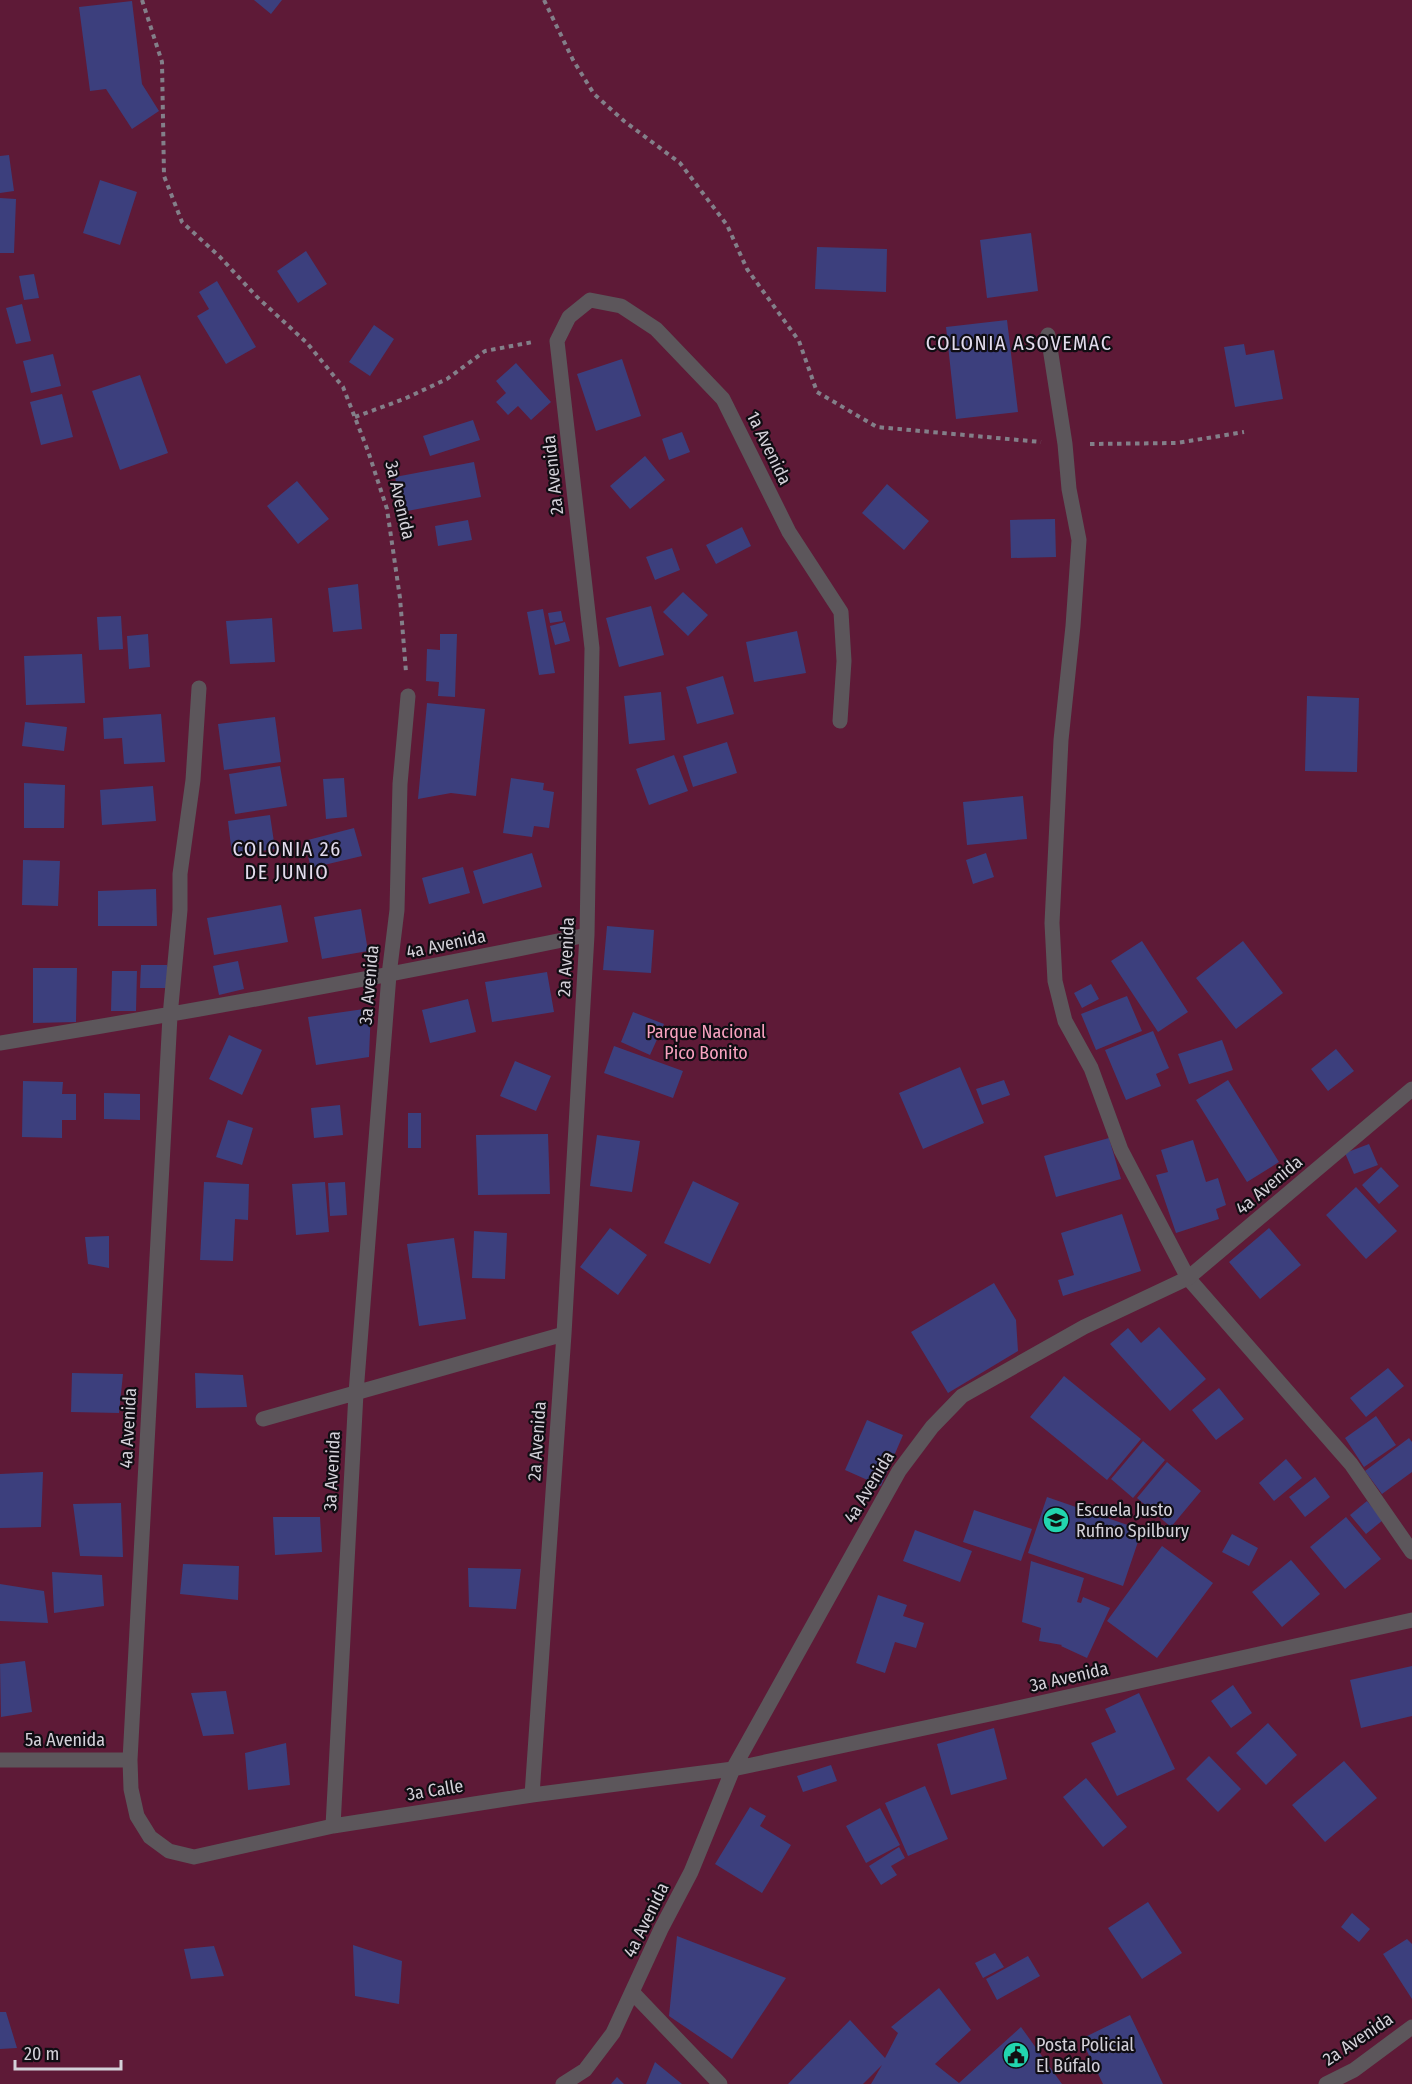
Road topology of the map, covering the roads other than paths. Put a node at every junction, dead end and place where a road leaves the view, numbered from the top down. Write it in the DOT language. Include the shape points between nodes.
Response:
graph roads {
  1 [pos="1048,335"];
  2 [pos="557,341"];
  3 [pos="199,688"];
  4 [pos="408,696"];
  5 [pos="840,722"];
  6 [pos="587,935"];
  7 [pos="389,975"];
  8 [pos="170,1016"];
  9 [pos="0,1043"];
  10 [pos="1410,1095"];
  11 [pos="1188,1278"];
  12 [pos="564,1334"];
  13 [pos="356,1393"];
  14 [pos="263,1419"];
  15 [pos="1412,1552"];
  16 [pos="1412,1620"];
  17 [pos="0,1760"];
  18 [pos="130,1760"];
  19 [pos="733,1768"];
  20 [pos="532,1795"];
  21 [pos="333,1826"];
  22 [pos="150,1837"];
  23 [pos="633,1993"];
  24 [pos="1412,2027"];
  25 [pos="563,2084"];
  26 [pos="720,2084"];
  27 [pos="1326,2084"];
  1 -- 11 [label="street" via="1079,540 1061,740 1052,923 1055,981 1065,1021 1091,1068 1121,1150"];
  2 -- 5 [label="street, 1a Avenida" via="569,317 590,300 621,306 656,329 723,399 789,531 841,612 844,662"];
  2 -- 6 [label="street, 2a Avenida" via="592,648"];
  3 -- 8 [label="street, 4a Avenida"];
  4 -- 7 [label="street, 3a Avenida" via="400,784 397,910"];
  6 -- 7 [label="street, 4a Avenida"];
  6 -- 12 [label="street, 2a Avenida"];
  7 -- 8 [label="street, 4a Avenida"];
  7 -- 13 [label="street, 3a Avenida"];
  8 -- 9 [label="street, 4a Avenida"];
  8 -- 18 [label="street, 4a Avenida"];
  10 -- 11 [label="street, 4a Avenida"];
  11 -- 15 [label="street" via="1351,1464"];
  11 -- 19 [label="street, 4a Avenida" via="1084,1327 962,1396 932,1427 899,1471"];
  12 -- 13 [label="street"];
  12 -- 20 [label="street, 2a Avenida"];
  13 -- 14 [label="street"];
  13 -- 21 [label="street, 3a Avenida"];
  16 -- 19 [label="street, 3a Avenida"];
  17 -- 18 [label="street, 5a Avenida"];
  18 -- 22 [label="street, 4a Avenida" via="137,1816"];
  19 -- 20 [label="street, 3a Calle"];
  19 -- 23 [label="street, 4a Avenida" via="691,1872"];
  20 -- 21 [label="street, 3a Calle"];
  21 -- 22 [label="street, 3a Calle" via="194,1857 169,1851"];
  23 -- 25 [label="street, 4a Avenida" via="613,2033 585,2070"];
  23 -- 26 [label="street"];
  24 -- 27 [label="street, 2a Avenida" via="1354,2070"];
}
